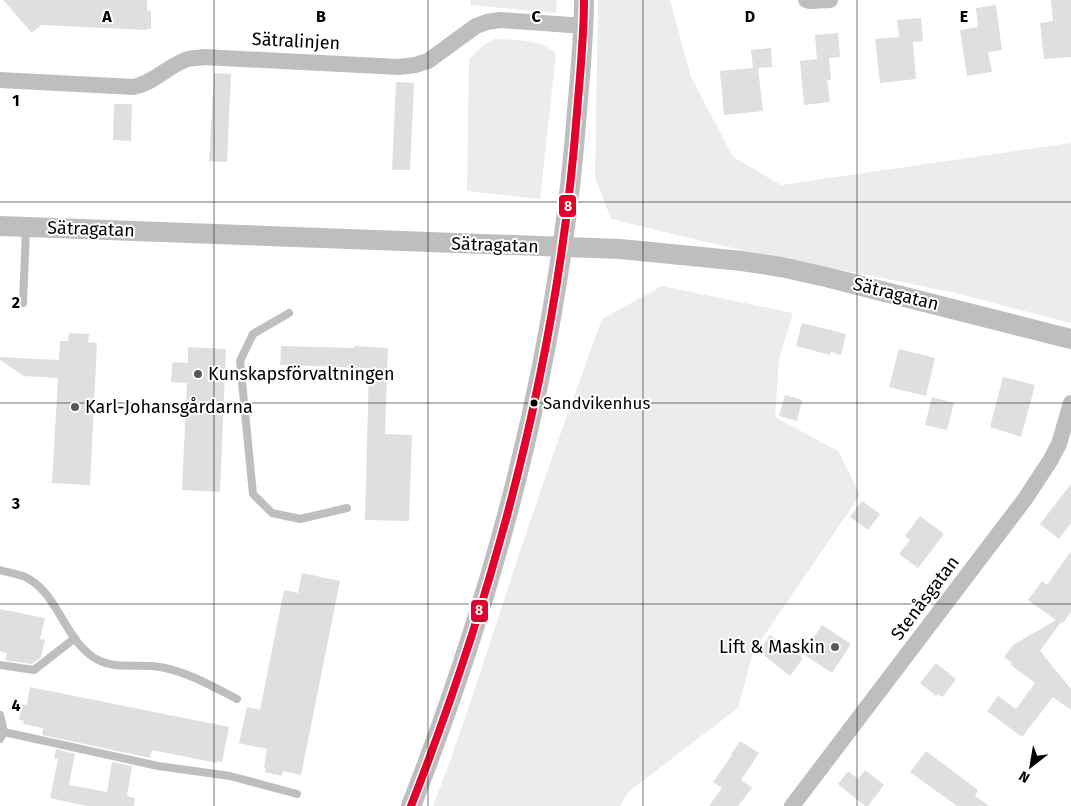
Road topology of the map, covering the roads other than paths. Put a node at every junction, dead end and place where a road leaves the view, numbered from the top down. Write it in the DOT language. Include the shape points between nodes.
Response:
graph roads {
  1 [pos="584,0"];
  2 [pos="806,0"];
  3 [pos="830,0"];
  4 [pos="584,26"];
  5 [pos="0,80"];
  6 [pos="0,226"];
  7 [pos="26,227"];
  8 [pos="562,248"];
  9 [pos="23,302"];
  10 [pos="289,314"];
  11 [pos="1071,339"];
  12 [pos="1071,403"];
  13 [pos="347,508"];
  14 [pos="0,570"];
  15 [pos="75,638"];
  16 [pos="0,665"];
  17 [pos="237,700"];
  18 [pos="0,715"];
  19 [pos="2,735"];
  20 [pos="297,794"];
  21 [pos="410,806"];
  22 [pos="792,806"];
  1 -- 4 [label="street"];
  2 -- 3 [label="street"];
  4 -- 5 [label="street, Sätralinjen" via="516,20 487,22 468,31 428,61 415,65 204,57 188,59 146,84 134,87"];
  4 -- 8 [label="street" via="574,162"];
  6 -- 7 [label="street, Sätragatan"];
  7 -- 8 [label="street, Sätragatan"];
  7 -- 9 [label="lane"];
  8 -- 11 [label="street, Sätragatan" via="620,249 781,267"];
  8 -- 21 [label="street" via="541,374 508,513 470,641"];
  10 -- 13 [label="lane" via="254,334 240,361 254,494 272,512 300,519"];
  12 -- 22 [label="street, Stenåsgatan" via="1054,452 1025,498"];
  14 -- 15 [label="lane" via="27,577 40,586"];
  15 -- 16 [label="lane" via="34,670"];
  15 -- 17 [label="lane" via="93,657 110,665 159,667 188,674"];
  18 -- 19 [label="lane"];
  19 -- 20 [label="lane" via="158,766 230,776"];
}
